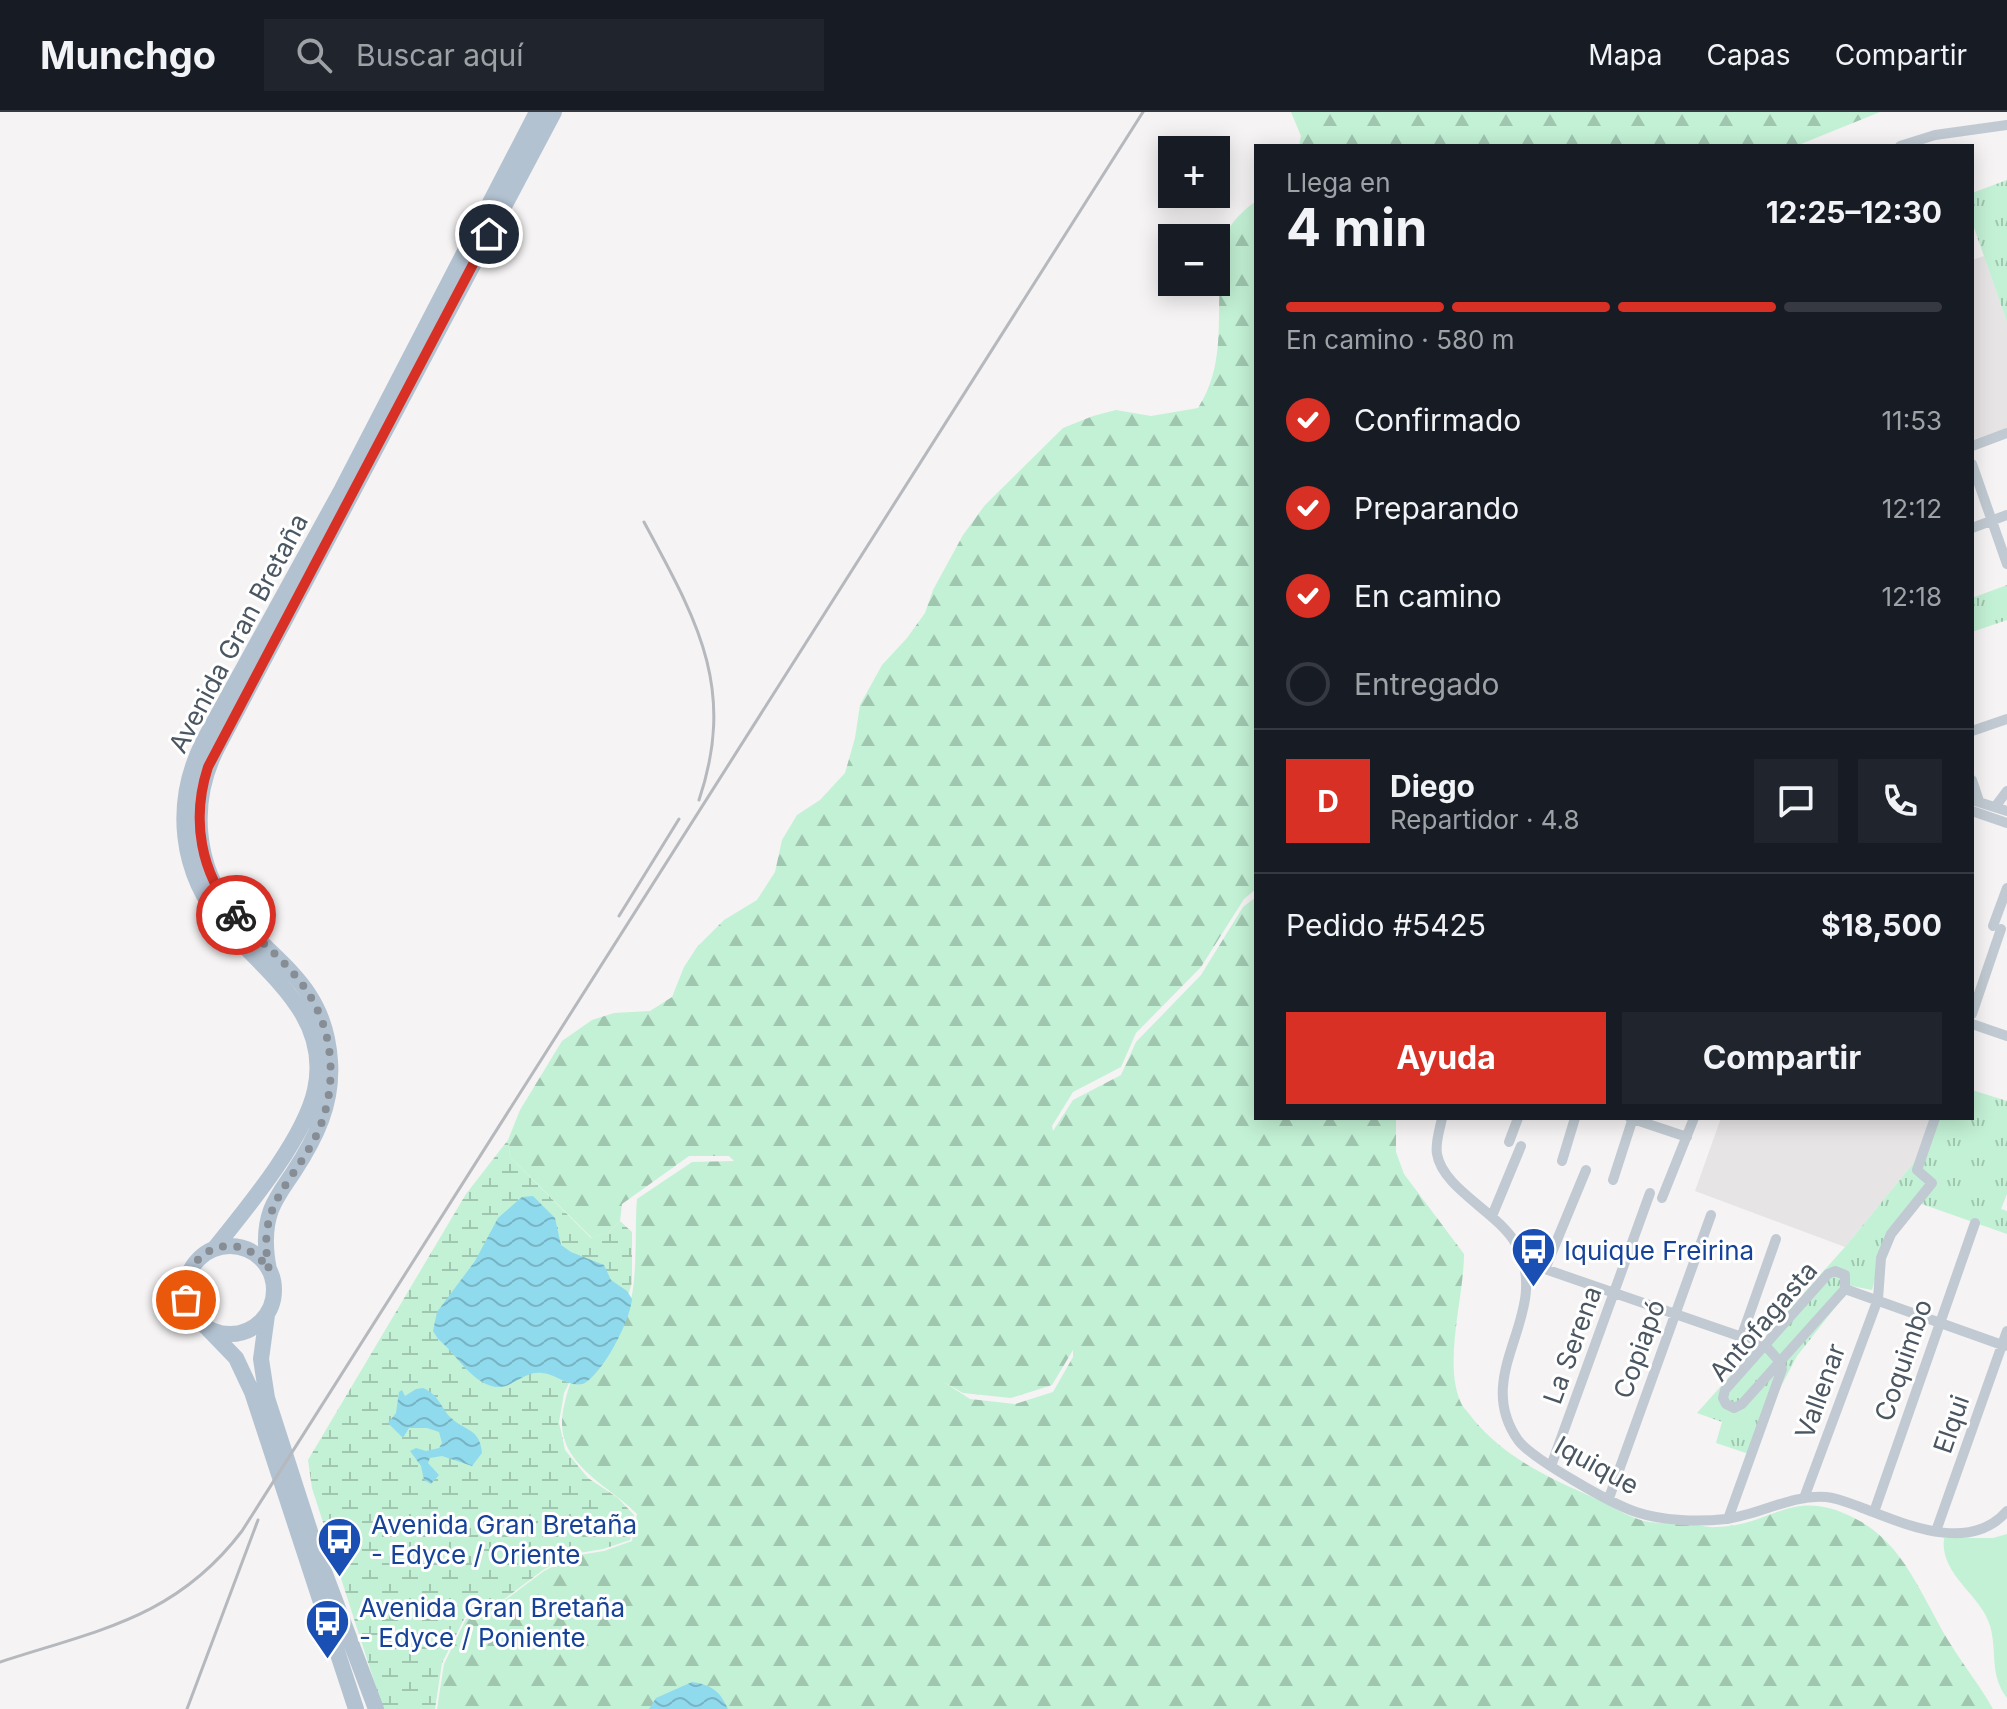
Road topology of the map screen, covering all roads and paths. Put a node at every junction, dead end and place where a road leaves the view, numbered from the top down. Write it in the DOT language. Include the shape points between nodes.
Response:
graph roads {
  1 [pos="537,112"];
  2 [pos="554,112"];
  3 [pos="2007,125"];
  4 [pos="1906,144"];
  5 [pos="2007,433"];
  6 [pos="1974,445"];
  7 [pos="1974,470"];
  8 [pos="2007,515"];
  9 [pos="1992,520"];
  10 [pos="1974,527"];
  11 [pos="2007,564"];
  12 [pos="2007,719"];
  13 [pos="1974,727"];
  14 [pos="2007,791"];
  15 [pos="1974,804"];
  16 [pos="1995,807"];
  17 [pos="2007,811"];
  18 [pos="2007,823"];
  19 [pos="2007,888"];
  20 [pos="1974,1007"];
  21 [pos="1974,1025"];
  22 [pos="2007,1036"];
  23 [pos="1442,1120"];
  24 [pos="1517,1120"];
  25 [pos="1574,1120"];
  26 [pos="1631,1120"];
  27 [pos="1638,1120"];
  28 [pos="1693,1120"];
  29 [pos="1934,1120"];
  30 [pos="1687,1137"];
  31 [pos="1509,1142"];
  32 [pos="1521,1146"];
  33 [pos="1562,1161"];
  34 [pos="1586,1170"];
  35 [pos="1613,1180"];
  36 [pos="1650,1193"];
  37 [pos="1662,1198"];
  38 [pos="1711,1215"];
  39 [pos="1492,1216"];
  40 [pos="1975,1223"];
  41 [pos="1776,1239"];
  42 [pos="214,1249"];
  43 [pos="1525,1267"];
  44 [pos="1545,1269"];
  45 [pos="269,1270"];
  46 [pos="1845,1289"];
  47 [pos="1614,1294"];
  48 [pos="1878,1299"];
  49 [pos="267,1315"];
  50 [pos="1674,1316"];
  51 [pos="1940,1322"];
  52 [pos="208,1329"];
  53 [pos="2007,1331"];
  54 [pos="1741,1338"];
  55 [pos="1765,1345"];
  56 [pos="2005,1346"];
  57 [pos="1781,1366"];
  58 [pos="1551,1466"];
  59 [pos="1609,1498"];
  60 [pos="1804,1498"];
  61 [pos="2007,1511"];
  62 [pos="1874,1512"];
  63 [pos="1728,1519"];
  64 [pos="1936,1531"];
  65 [pos="356,1709"];
  66 [pos="376,1709"];
  1 -- 42 [label="main road, Avenida Gran Bretaña" via="190,772 184,834 197,883 218,917 298,1003 312,1034 317,1065 304,1121 248,1209"];
  2 -- 45 [label="main road, Avenida Gran Bretaña" via="217,748 202,787 202,845 214,884 239,920 304,986 321,1018 330,1052 330,1087 322,1121 269,1218"];
  3 -- 4 [label="street"];
  5 -- 6 [label="street"];
  7 -- 9 [label="street"];
  8 -- 9 [label="street"];
  9 -- 10 [label="street"];
  9 -- 11 [label="street"];
  12 -- 13 [label="street"];
  14 -- 16 [label="street"];
  15 -- 16 [label="street"];
  15 -- 18 [label="street"];
  16 -- 17 [label="street"];
  19 -- 20 [label="street"];
  21 -- 22 [label="street"];
  23 -- 39 [label="street, Iquique" via="1440,1162"];
  24 -- 31 [label="street"];
  25 -- 33 [label="street"];
  26 -- 35 [label="street"];
  27 -- 30 [label="street"];
  28 -- 30 [label="street"];
  29 -- 48 [label="street" via="1917,1170 1932,1183 1891,1234 1881,1258"];
  30 -- 37 [label="street"];
  32 -- 39 [label="street"];
  34 -- 44 [label="street"];
  36 -- 47 [label="street, La Serena"];
  38 -- 50 [label="street, Copiapó"];
  39 -- 43 [label="street, Iquique" via="1516,1243"];
  40 -- 51 [label="street, Coquimbo"];
  41 -- 54 [label="street"];
  42 -- 45 [label="main road" via="246,1249"];
  42 -- 52 [label="main road" via="194,1264 185,1287 191,1312"];
  43 -- 44 [label="street"];
  43 -- 58 [label="street, Iquique" via="1525,1307 1502,1394 1518,1439"];
  44 -- 47 [label="street"];
  45 -- 49 [label="main road" via="274,1295"];
  46 -- 48 [label="street"];
  46 -- 55 [label="street, Antofagasta" via="1843,1273 1828,1274"];
  46 -- 57 [label="street, Antofagasta"];
  47 -- 50 [label="street"];
  47 -- 58 [label="street, La Serena"];
  48 -- 51 [label="street"];
  48 -- 60 [label="street, Vallenar"];
  49 -- 52 [label="main road" via="254,1328 237,1334"];
  49 -- 66 [label="main road" via="261,1359 267,1398 316,1550"];
  50 -- 54 [label="street"];
  50 -- 59 [label="street, Copiapó"];
  51 -- 56 [label="street"];
  51 -- 62 [label="street, Coquimbo"];
  52 -- 65 [label="main road" via="249,1382"];
  53 -- 56 [label="street, Elqui"];
  54 -- 55 [label="street"];
  55 -- 57 [label="street"];
  55 -- 57 [label="street, Antofagasta" via="1725,1390 1726,1404 1740,1406"];
  56 -- 64 [label="street, Elqui"];
  57 -- 63 [label="street"];
  58 -- 59 [label="street, Iquique"];
  59 -- 63 [label="street, Iquique" via="1652,1516"];
  60 -- 62 [label="street, Iquique" via="1831,1497"];
  60 -- 63 [label="street, Iquique"];
  61 -- 64 [label="street, Iquique" via="1973,1531"];
  62 -- 64 [label="street, Iquique"];
}
